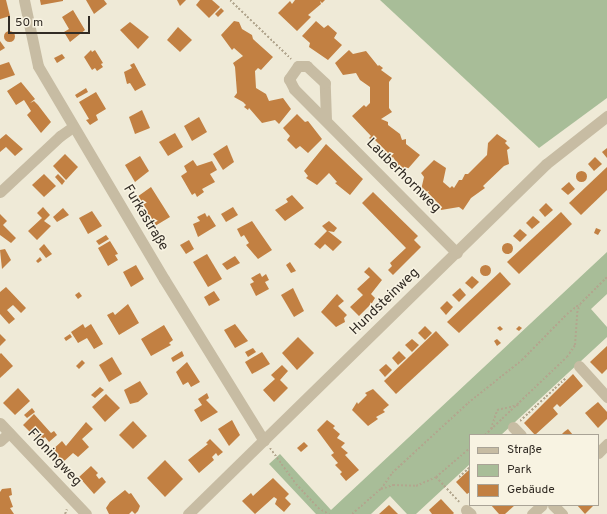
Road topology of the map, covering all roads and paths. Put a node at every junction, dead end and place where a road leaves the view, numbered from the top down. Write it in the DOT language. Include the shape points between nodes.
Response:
graph roads {
  1 [pos="24,0"];
  2 [pos="230,0"];
  3 [pos="298,66"];
  4 [pos="607,116"];
  5 [pos="326,120"];
  6 [pos="73,127"];
  7 [pos="0,192"];
  8 [pos="457,252"];
  9 [pos="607,277"];
  10 [pos="580,304"];
  11 [pos="579,366"];
  12 [pos="567,377"];
  13 [pos="607,396"];
  14 [pos="518,405"];
  15 [pos="0,423"];
  16 [pos="491,430"];
  17 [pos="517,431"];
  18 [pos="9,433"];
  19 [pos="486,434"];
  20 [pos="0,441"];
  21 [pos="264,441"];
  22 [pos="607,444"];
  23 [pos="469,449"];
  24 [pos="599,452"];
  25 [pos="469,468"];
  26 [pos="436,477"];
  27 [pos="459,477"];
  28 [pos="381,489"];
  29 [pos="541,506"];
  30 [pos="554,506"];
  31 [pos="468,512"];
  32 [pos="86,514"];
  33 [pos="188,514"];
  34 [pos="328,514"];
  35 [pos="352,514"];
  36 [pos="532,514"];
  37 [pos="562,514"];
  1 -- 6 [label="street, Furkastraße" via="38,66"];
  2 -- 3 [label="path"];
  3 -- 5 [label="street" via="307,66 326,83"];
  3 -- 5 [label="street, Lauberhornweg" via="290,74 290,84"];
  4 -- 8 [label="street, Hundsteinweg" via="546,164"];
  5 -- 8 [label="street, Lauberhornweg"];
  6 -- 7 [label="street"];
  6 -- 21 [label="street, Furkastraße"];
  8 -- 21 [label="street, Hundsteinweg"];
  9 -- 10 [label="path"];
  10 -- 14 [label="path" via="575,345 567,357"];
  10 -- 28 [label="path" via="522,360 468,403 392,473"];
  11 -- 13 [label="street"];
  12 -- 17 [label="path"];
  14 -- 16 [label="path"];
  14 -- 16 [label="path" via="497,410"];
  15 -- 18 [label="street, Floningweg"];
  16 -- 19 [label="path"];
  18 -- 20 [label="street"];
  18 -- 32 [label="street, Floningweg"];
  21 -- 33 [label="street, Hundsteinweg"];
  21 -- 34 [label="path" via="301,489 318,508"];
  22 -- 24 [label="street"];
  23 -- 26 [label="path"];
  25 -- 27 [label="path"];
  26 -- 28 [label="path" via="416,486 393,485"];
  26 -- 31 [label="path"];
  28 -- 35 [label="path"];
  29 -- 36 [label="street"];
  30 -- 37 [label="street"];
}
